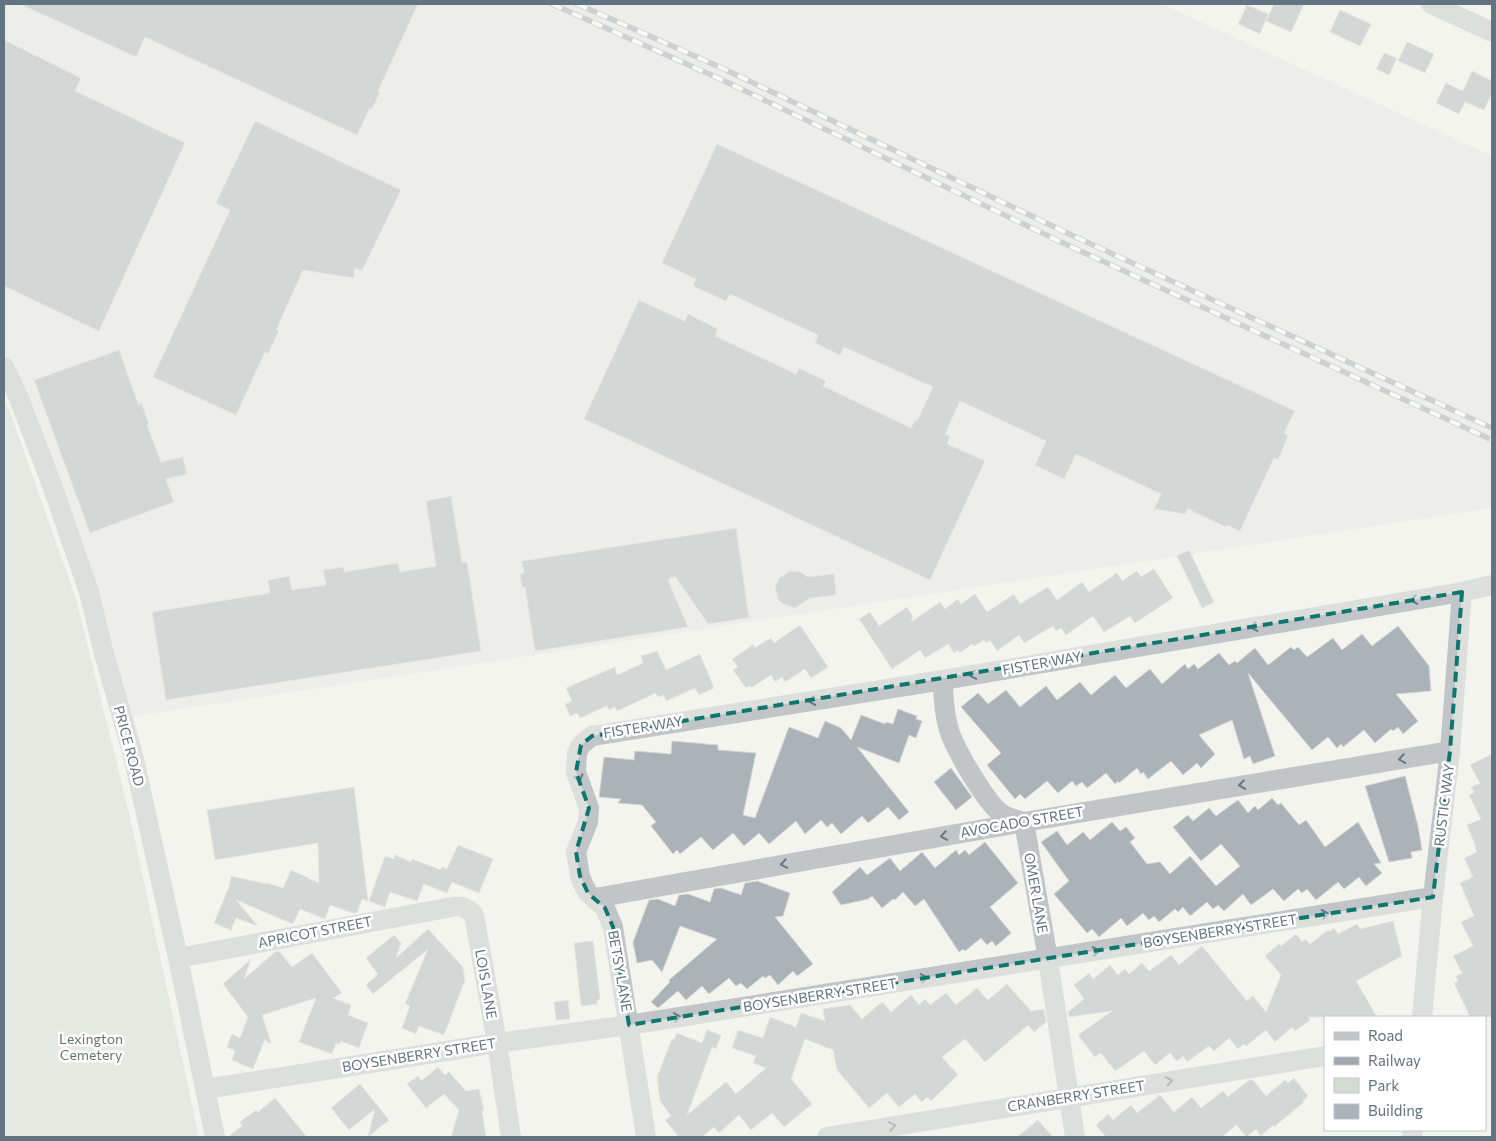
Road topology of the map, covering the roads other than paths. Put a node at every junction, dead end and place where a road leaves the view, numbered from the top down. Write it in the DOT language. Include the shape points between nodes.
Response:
graph roads {
  1 [pos="1431,4"];
  2 [pos="1492,32"];
  3 [pos="4,367"];
  4 [pos="1492,585"];
  5 [pos="1462,592"];
  6 [pos="942,680"];
  7 [pos="592,736"];
  8 [pos="1450,751"];
  9 [pos="1024,822"];
  10 [pos="1433,897"];
  11 [pos="595,898"];
  12 [pos="452,907"];
  13 [pos="178,958"];
  14 [pos="1048,959"];
  15 [pos="1422,1016"];
  16 [pos="629,1024"];
  17 [pos="497,1043"];
  18 [pos="1324,1056"];
  19 [pos="205,1089"];
  20 [pos="1069,1097"];
  21 [pos="215,1137"];
  22 [pos="510,1137"];
  23 [pos="646,1137"];
  24 [pos="827,1137"];
  25 [pos="1075,1137"];
  1 -- 2 [label="street"];
  3 -- 13 [label="street, PRICE ROAD" via="53,488 89,592 133,756"];
  4 -- 5 [label="street, FISTER WAY"];
  5 -- 6 [label="street, FISTER WAY, one-way"];
  5 -- 8 [label="street, RUSTIC WAY"];
  6 -- 7 [label="street, FISTER WAY, one-way"];
  6 -- 9 [label="street" via="943,706 958,752 995,808"];
  7 -- 11 [label="street, BETSY LANE, one-way" via="577,753 576,772 589,808 588,822 576,852 580,876 588,893"];
  8 -- 9 [label="street, AVOCADO STREET, one-way"];
  8 -- 10 [label="street, RUSTIC WAY"];
  9 -- 11 [label="street, AVOCADO STREET, one-way"];
  9 -- 14 [label="street, OMER LANE"];
  14 -- 10 [label="street, BOYSENBERRY STREET, one-way"];
  10 -- 15 [label="street, RUSTIC WAY"];
  11 -- 16 [label="street, BETSY LANE" via="605,908 613,927"];
  12 -- 13 [label="street, APRICOT STREET"];
  12 -- 17 [label="street, LOIS LANE" via="467,908 474,915"];
  13 -- 19 [label="street, PRICE ROAD"];
  16 -- 14 [label="street, BOYSENBERRY STREET, one-way"];
  14 -- 20 [label="street, OMER LANE"];
  16 -- 17 [label="street, BOYSENBERRY STREET"];
  16 -- 23 [label="street, BETSY LANE"];
  17 -- 19 [label="street, BOYSENBERRY STREET"];
  17 -- 22 [label="street, LOIS LANE"];
  20 -- 18 [label="street, CRANBERRY STREET, one-way"];
  19 -- 21 [label="street, PRICE ROAD"];
  24 -- 20 [label="street, CRANBERRY STREET, one-way"];
  20 -- 25 [label="street, OMER LANE"];
}
